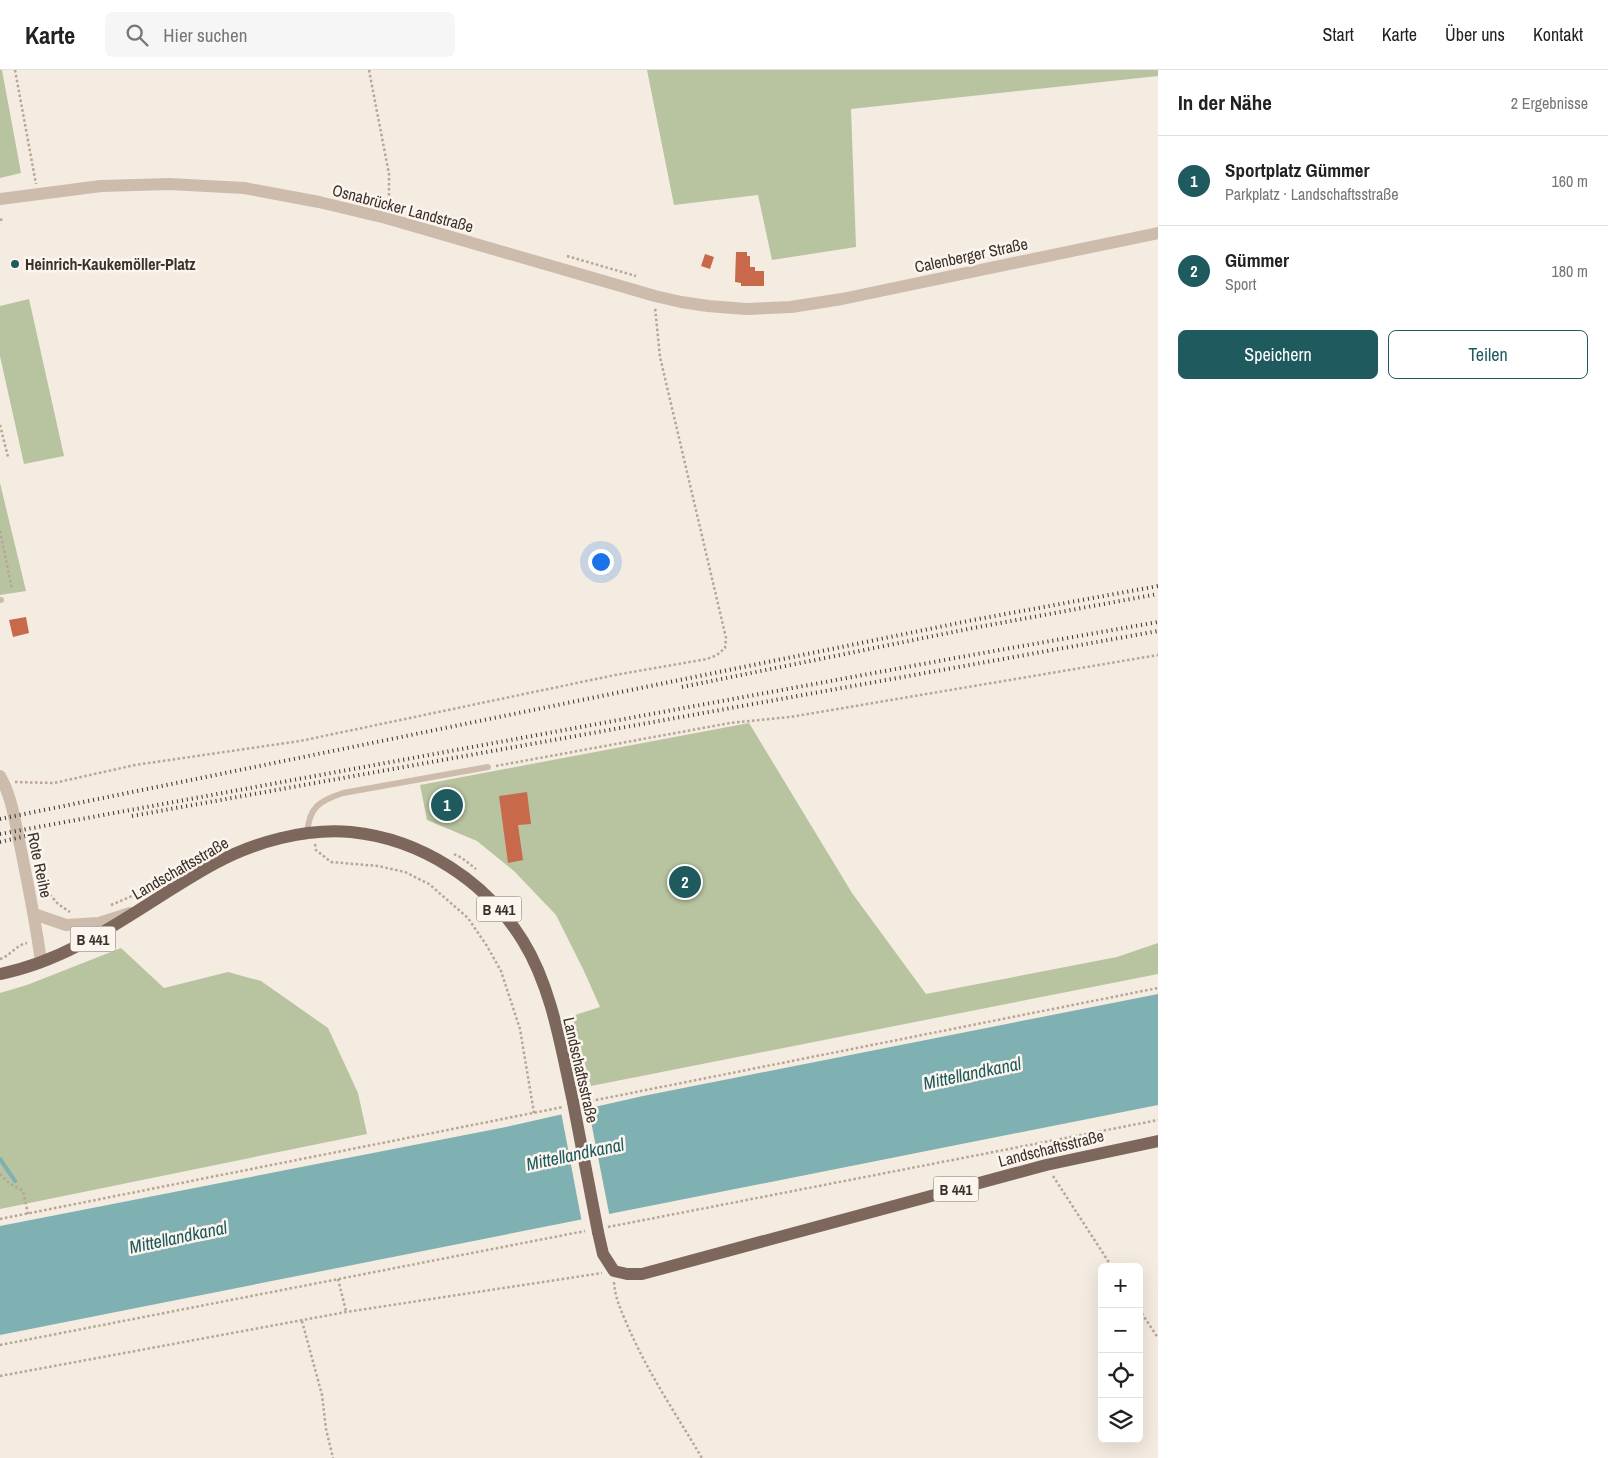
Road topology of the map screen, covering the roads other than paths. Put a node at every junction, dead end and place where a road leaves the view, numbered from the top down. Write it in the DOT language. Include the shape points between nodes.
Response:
graph roads {
  1 [pos="0,199"];
  2 [pos="1158,233"];
  3 [pos="791,307"];
  4 [pos="488,767"];
  5 [pos="2,780"];
  6 [pos="310,833"];
  7 [pos="142,910"];
  8 [pos="34,914"];
  9 [pos="41,962"];
  10 [pos="0,974"];
  11 [pos="1158,1141"];
  1 -- 3 [label="street, Osnabrücker Landstraße" via="101,186 169,184 244,188 388,213 655,296 708,306 746,309"];
  2 -- 3 [label="street, Calenberger Straße"];
  4 -- 6 [label="lane" via="343,793 326,799 313,809 308,822"];
  5 -- 8 [label="street, Rote Reihe" via="9,796"];
  6 -- 7 [label="main road, Landschaftsstraße / B 441" via="244,850 214,864"];
  6 -- 11 [label="main road, Landschaftsstraße / B 441, bridge" via="350,832 384,838 434,857 484,892 524,942 538,972 558,1034 597,1230 603,1254 614,1271 642,1274 1046,1165"];
  7 -- 8 [label="street" via="99,923 66,925"];
  7 -- 9 [label="main road, Landschaftsstraße / B 441" via="92,939"];
  8 -- 9 [label="street, Rote Reihe"];
  9 -- 10 [label="main road, Landschaftsstraße / B 441"];
}
